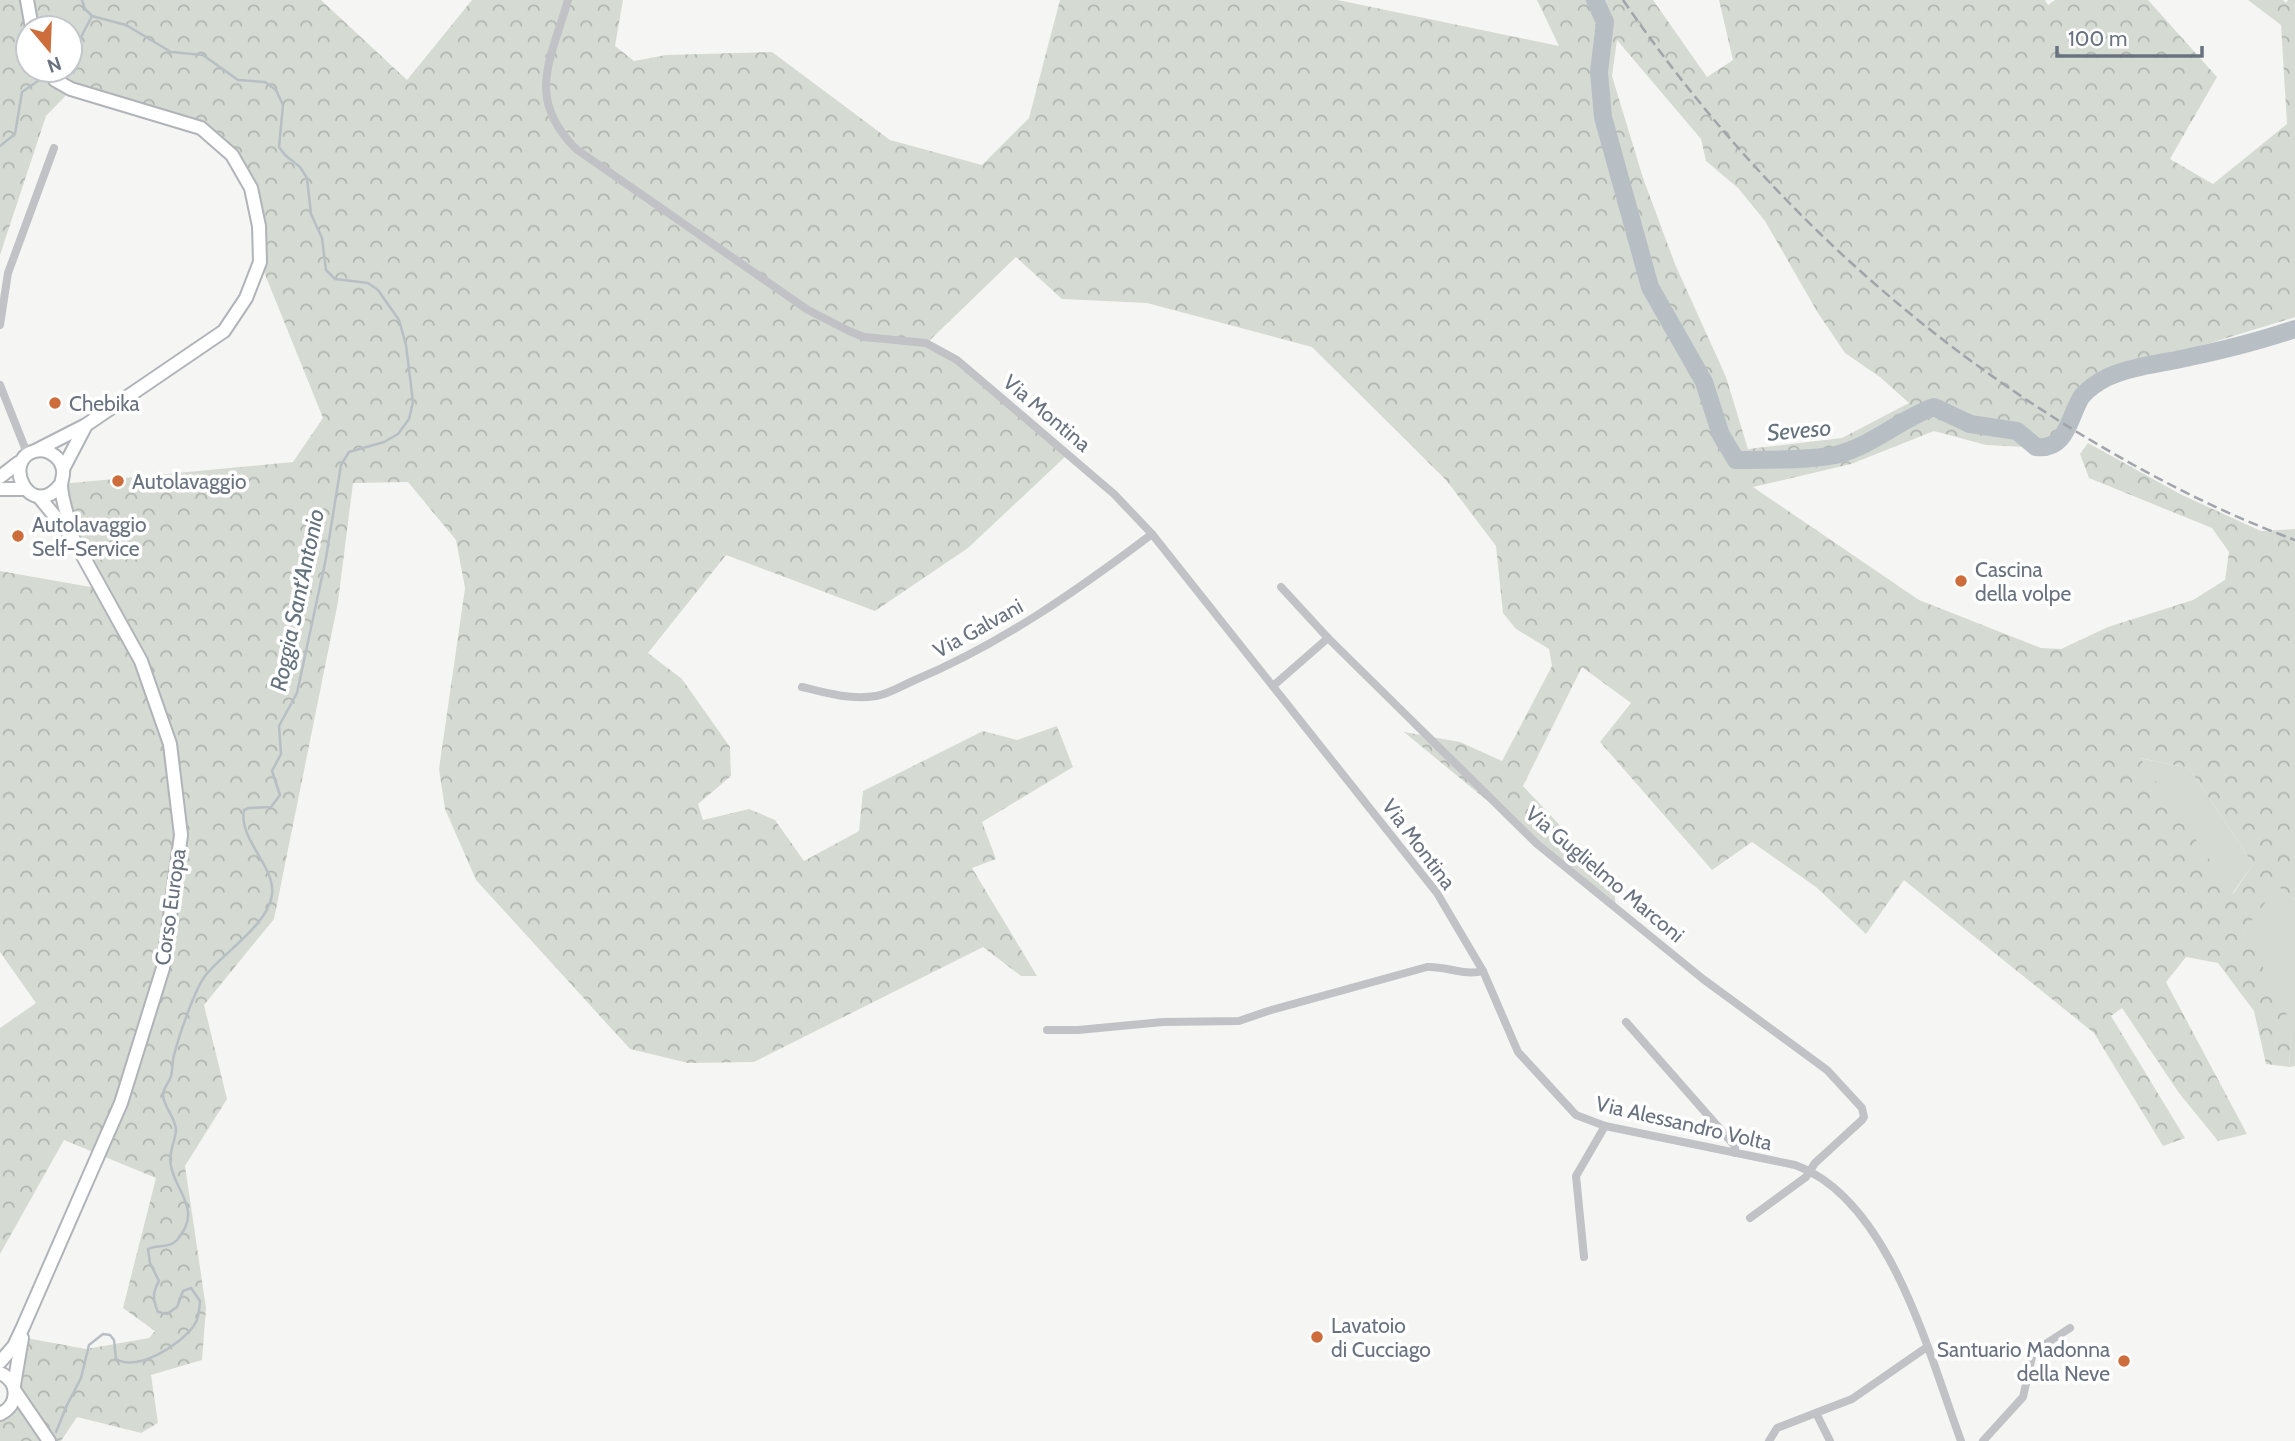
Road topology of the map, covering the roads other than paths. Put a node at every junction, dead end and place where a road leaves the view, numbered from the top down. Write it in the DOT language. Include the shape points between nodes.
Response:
graph roads {
  1 [pos="568,0"];
  2 [pos="65,84"];
  3 [pos="54,148"];
  4 [pos="0,325"];
  5 [pos="0,386"];
  6 [pos="86,425"];
  7 [pos="27,455"];
  8 [pos="63,469"];
  9 [pos="0,477"];
  10 [pos="61,484"];
  11 [pos="0,489"];
  12 [pos="22,489"];
  13 [pos="39,497"];
  14 [pos="1152,534"];
  15 [pos="73,538"];
  16 [pos="1281,587"];
  17 [pos="1328,638"];
  18 [pos="1273,686"];
  19 [pos="802,687"];
  20 [pos="1483,971"];
  21 [pos="1626,1022"];
  22 [pos="1047,1030"];
  23 [pos="1605,1126"];
  24 [pos="1735,1153"];
  25 [pos="1809,1170"];
  26 [pos="1750,1218"];
  27 [pos="1584,1257"];
  28 [pos="23,1327"];
  29 [pos="2070,1328"];
  30 [pos="1927,1347"];
  31 [pos="0,1353"];
  32 [pos="0,1362"];
  33 [pos="0,1373"];
  34 [pos="15,1388"];
  35 [pos="2,1413"];
  36 [pos="1816,1413"];
  37 [pos="33,1420"];
  38 [pos="48,1441"];
  39 [pos="1769,1441"];
  40 [pos="1830,1441"];
  41 [pos="1961,1441"];
  42 [pos="1983,1441"];
  1 -- 14 [label="street, Via Montina" via="545,93 554,124 576,149 808,310 864,337 926,343 957,360 1114,494"];
  2 -- 6 [label="main road" via="201,128 232,155 251,188 259,226 260,262 246,298 224,331"];
  3 -- 4 [label="street" via="8,272"];
  5 -- 7 [label="street"];
  6 -- 7 [label="main road"];
  6 -- 8 [label="main road"];
  7 -- 8 [label="main road" via="47,451"];
  7 -- 9 [label="main road"];
  7 -- 12 [label="main road" via="16,477"];
  8 -- 10 [label="main road"];
  10 -- 13 [label="main road"];
  10 -- 15 [label="main road"];
  11 -- 12 [label="main road"];
  12 -- 13 [label="main road"];
  13 -- 15 [label="main road, Corso Europa"];
  14 -- 18 [label="street, Via Montina"];
  14 -- 19 [label="street, Via Galvani" via="1022,625 933,673 877,696 840,696"];
  15 -- 28 [label="main road, Corso Europa" via="141,661 170,744 181,835 163,968 121,1103"];
  16 -- 17 [label="street, Via Guglielmo Marconi"];
  17 -- 18 [label="street"];
  17 -- 25 [label="street, Via Guglielmo Marconi" via="1536,844 1703,979 1827,1070 1862,1108 1864,1117"];
  18 -- 20 [label="street, Via Montina" via="1437,894"];
  20 -- 22 [label="street" via="1427,967 1240,1021"];
  20 -- 23 [label="street, Via Alessandro Volta" via="1518,1052 1576,1115"];
  21 -- 24 [label="street" via="1735,1146"];
  23 -- 24 [label="street, Via Alessandro Volta"];
  23 -- 27 [label="street" via="1576,1175"];
  24 -- 25 [label="street, Via Alessandro Volta"];
  25 -- 26 [label="street" via="1806,1177"];
  25 -- 30 [label="street, Via Alessandro Volta" via="1830,1185 1874,1233"];
  28 -- 31 [label="street"];
  28 -- 32 [label="main road, Corso Europa"];
  28 -- 34 [label="main road, Corso Europa"];
  29 -- 42 [label="street" via="2033,1352 2023,1397"];
  30 -- 36 [label="street" via="1852,1399"];
  30 -- 41 [label="street, Via Alessandro Volta"];
  33 -- 34 [label="main road"];
  34 -- 35 [label="main road, Corso Europa" via="12,1405"];
  34 -- 37 [label="main road"];
  35 -- 37 [label="main road"];
  36 -- 39 [label="street" via="1777,1428"];
  36 -- 40 [label="street"];
  37 -- 38 [label="main road"];
}
